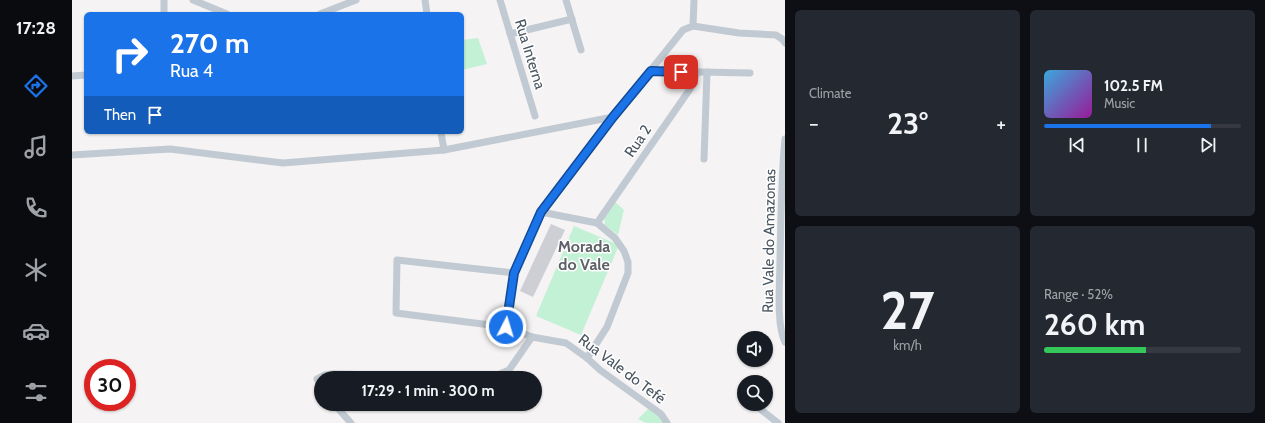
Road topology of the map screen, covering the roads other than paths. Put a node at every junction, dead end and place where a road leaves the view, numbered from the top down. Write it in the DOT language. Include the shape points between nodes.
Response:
graph roads {
  1 [pos="164,0"];
  2 [pos="193,0"];
  3 [pos="356,0"];
  4 [pos="425,0"];
  5 [pos="500,0"];
  6 [pos="566,0"];
  7 [pos="694,0"];
  8 [pos="164,12"];
  9 [pos="222,12"];
  10 [pos="325,12"];
  11 [pos="426,12"];
  12 [pos="572,19"];
  13 [pos="693,26"];
  14 [pos="510,34"];
  15 [pos="784,41"];
  16 [pos="581,50"];
  17 [pos="651,71"];
  18 [pos="697,72"];
  19 [pos="707,72"];
  20 [pos="750,73"];
  21 [pos="84,75"];
  22 [pos="72,76"];
  23 [pos="535,116"];
  24 [pos="613,117"];
  25 [pos="441,134"];
  26 [pos="785,139"];
  27 [pos="444,150"];
  28 [pos="72,155"];
  29 [pos="704,159"];
  30 [pos="541,212"];
  31 [pos="597,224"];
  32 [pos="514,273"];
  33 [pos="506,327"];
  34 [pos="532,337"];
  35 [pos="785,342"];
  36 [pos="587,358"];
  37 [pos="507,371"];
  38 [pos="340,411"];
  39 [pos="763,411"];
  40 [pos="351,423"];
  41 [pos="667,423"];
  42 [pos="778,423"];
  1 -- 8 [label="street"];
  2 -- 9 [label="street"];
  3 -- 10 [label="street"];
  4 -- 11 [label="street"];
  5 -- 14 [label="street, Rua Interna"];
  6 -- 12 [label="street"];
  7 -- 13 [label="street"];
  12 -- 14 [label="street"];
  12 -- 16 [label="street"];
  13 -- 15 [label="street" via="739,33 776,35"];
  13 -- 17 [label="street" via="683,30"];
  14 -- 23 [label="street, Rua Interna"];
  17 -- 18 [label="street"];
  17 -- 24 [label="street"];
  18 -- 19 [label="street"];
  18 -- 31 [label="street, Rua 2" via="690,89"];
  19 -- 20 [label="street"];
  19 -- 29 [label="street"];
  21 -- 22 [label="street"];
  24 -- 27 [label="street"];
  24 -- 30 [label="street"];
  25 -- 27 [label="street"];
  26 -- 35 [label="street, Rua Vale do Amazonas" via="779,304 782,337"];
  27 -- 28 [label="street" via="283,163 170,149"];
  30 -- 31 [label="street"];
  30 -- 32 [label="street"];
  31 -- 36 [label="street" via="615,238 624,251 628,273 607,327"];
  32 -- 33 [label="street"];
  32 -- 33 [label="street, Rua Vale do Tefé" via="397,260 396,313"];
  33 -- 34 [label="street, Rua Vale do Tefé"];
  34 -- 36 [label="street, Rua Vale do Tefé" via="566,343"];
  34 -- 37 [label="street"];
  36 -- 41 [label="street, Rua Vale do Tefé" via="661,414"];
  38 -- 40 [label="street"];
  39 -- 42 [label="street"];
}
